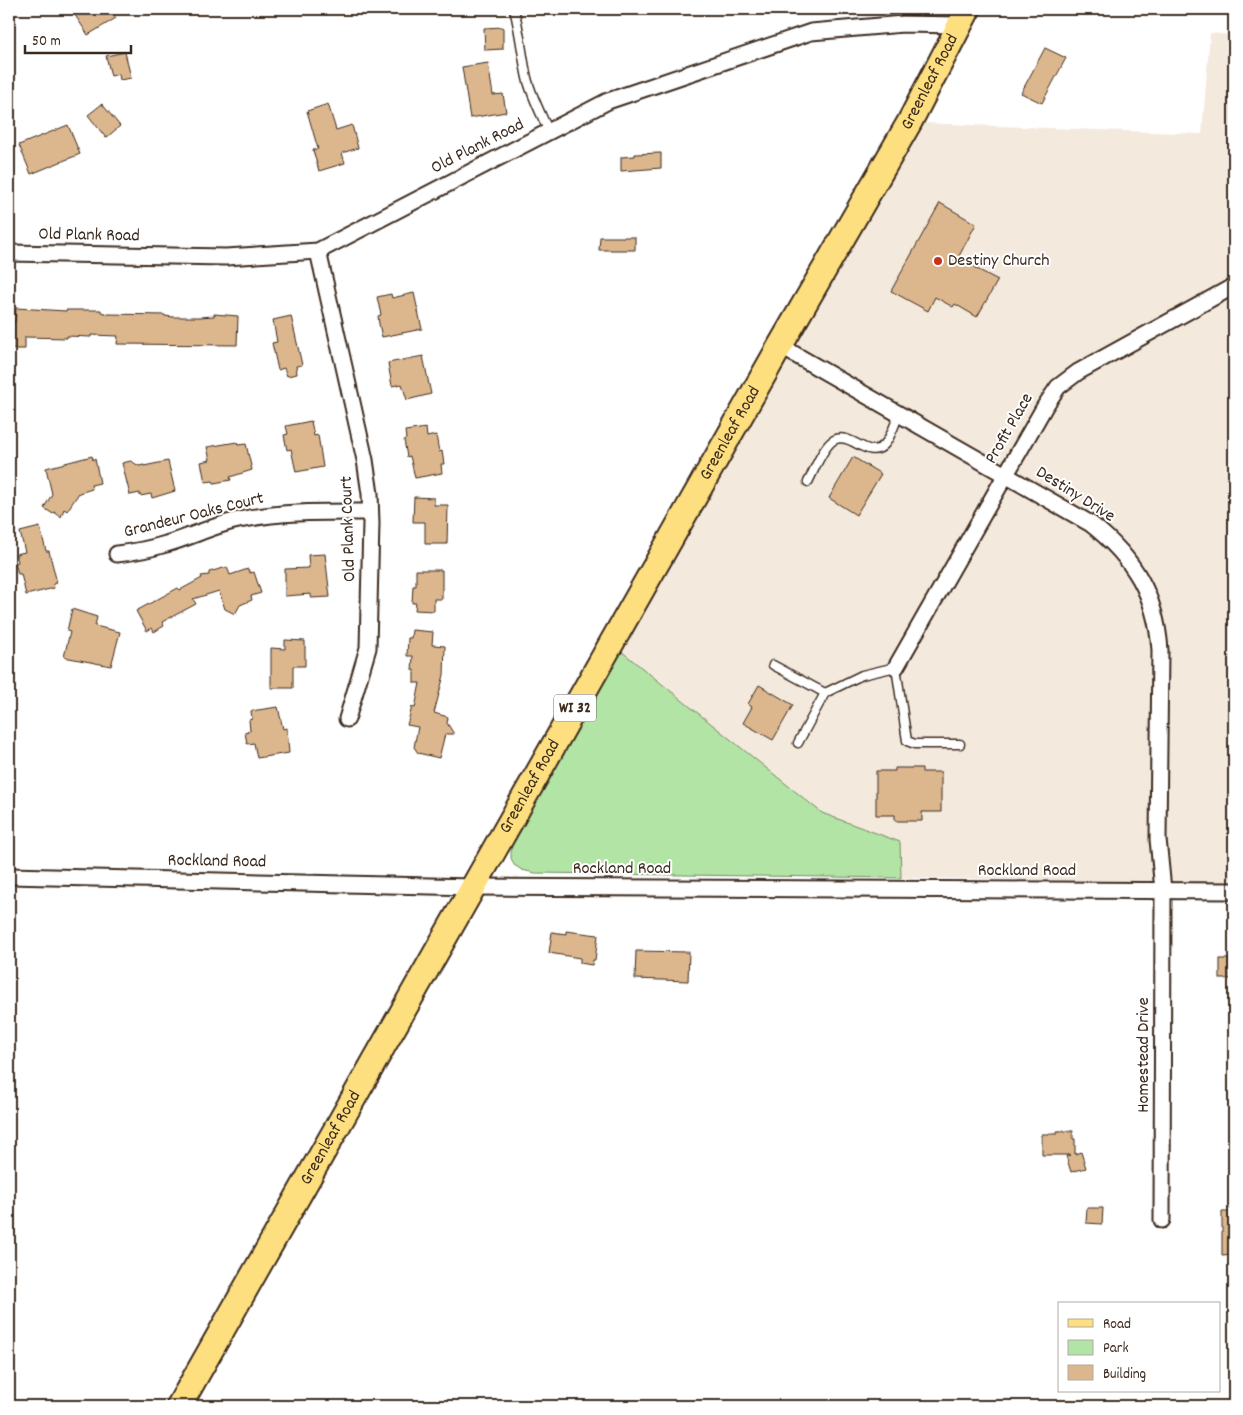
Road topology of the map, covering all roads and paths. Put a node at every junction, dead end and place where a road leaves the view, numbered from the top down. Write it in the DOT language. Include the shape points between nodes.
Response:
graph roads {
  1 [pos="514,9"];
  2 [pos="964,17"];
  3 [pos="549,132"];
  4 [pos="318,251"];
  5 [pos="9,253"];
  6 [pos="1234,286"];
  7 [pos="780,346"];
  8 [pos="900,414"];
  9 [pos="1006,474"];
  10 [pos="808,482"];
  11 [pos="370,512"];
  12 [pos="117,554"];
  13 [pos="774,665"];
  14 [pos="896,667"];
  15 [pos="825,693"];
  16 [pos="347,719"];
  17 [pos="798,742"];
  18 [pos="960,744"];
  19 [pos="9,876"];
  20 [pos="473,887"];
  21 [pos="1163,890"];
  22 [pos="1234,891"];
  23 [pos="1162,1220"];
  24 [pos="179,1406"];
  1 -- 3 [label="lane" via="527,78"];
  2 -- 3 [label="street, Old Plank Road" via="811,32 608,101"];
  2 -- 7 [label="main road, Greenleaf Road / WI 32" via="910,122"];
  3 -- 4 [label="street, Old Plank Road"];
  4 -- 5 [label="street, Old Plank Road" via="226,257"];
  4 -- 11 [label="street, Old Plank Court" via="365,460"];
  6 -- 9 [label="street, Profit Place" via="1063,382 1052,394"];
  7 -- 8 [label="street, Destiny Drive"];
  7 -- 20 [label="main road, Greenleaf Road / WI 32"];
  8 -- 9 [label="street, Destiny Drive"];
  8 -- 10 [label="lane" via="886,444 880,448 870,450 846,438 833,440"];
  9 -- 14 [label="street, Profit Place"];
  9 -- 21 [label="street, Destiny Drive" via="1107,536 1131,563 1151,600 1160,650 1158,839"];
  11 -- 12 [label="street, Grandeur Oaks Court" via="278,514 249,518 206,529 168,544"];
  11 -- 16 [label="street, Old Plank Court" via="368,648"];
  13 -- 15 [label="lane"];
  14 -- 15 [label="lane" via="862,675"];
  14 -- 18 [label="lane" via="907,741 915,744"];
  15 -- 17 [label="lane"];
  19 -- 20 [label="street, Rockland Road"];
  20 -- 21 [label="street, Rockland Road"];
  20 -- 24 [label="main road, Greenleaf Road / WI 32"];
  21 -- 22 [label="street, Rockland Road"];
  21 -- 23 [label="street, Homestead Drive"];
}
